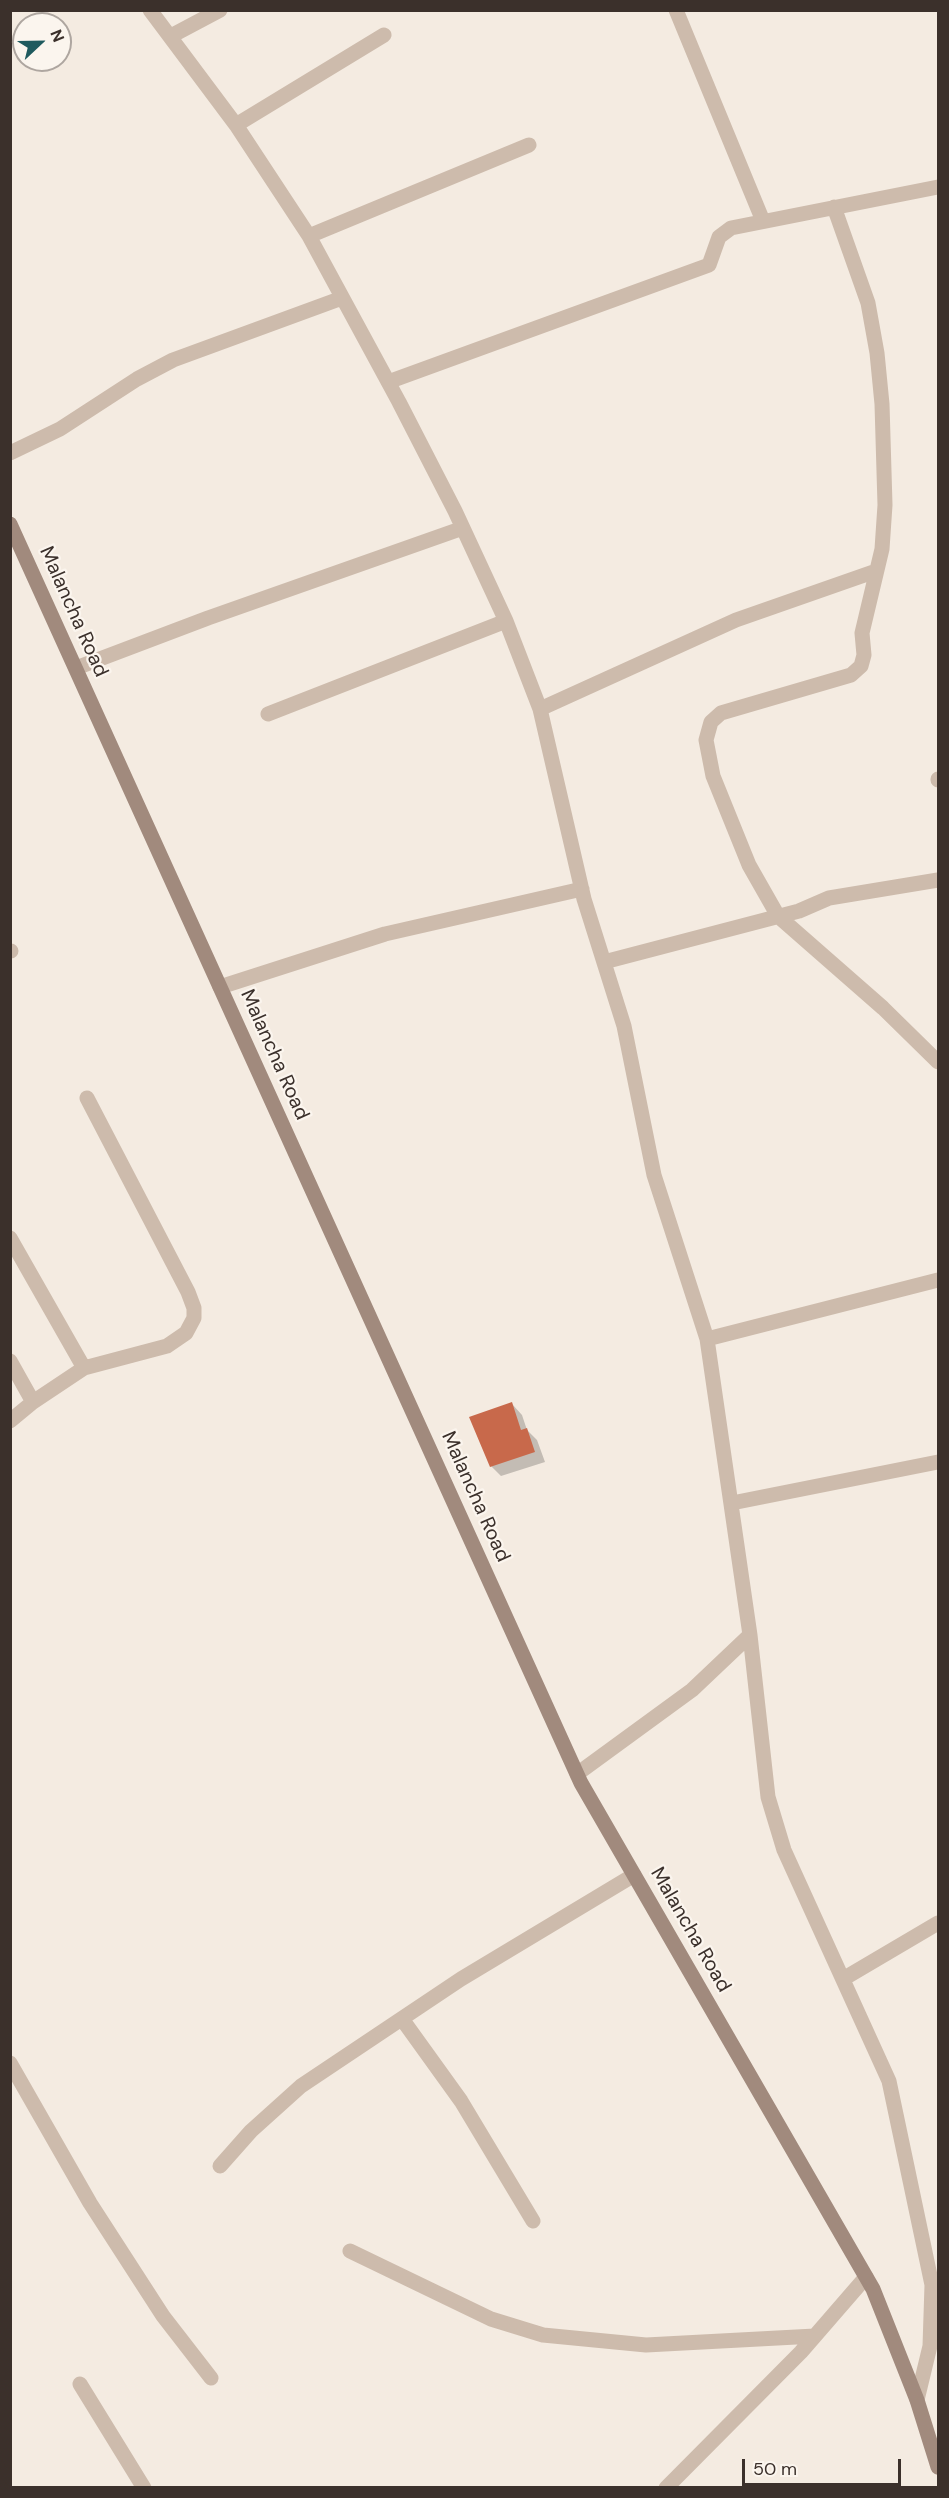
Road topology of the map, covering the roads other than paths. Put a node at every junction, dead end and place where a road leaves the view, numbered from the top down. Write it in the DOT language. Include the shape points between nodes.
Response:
graph roads {
  1 [pos="150,10"];
  2 [pos="220,10"];
  3 [pos="676,10"];
  4 [pos="384,35"];
  5 [pos="171,36"];
  6 [pos="236,125"];
  7 [pos="529,145"];
  8 [pos="939,187"];
  9 [pos="834,207"];
  10 [pos="763,221"];
  11 [pos="309,236"];
  12 [pos="342,298"];
  13 [pos="388,382"];
  14 [pos="10,453"];
  15 [pos="10,524"];
  16 [pos="463,528"];
  17 [pos="876,571"];
  18 [pos="506,621"];
  19 [pos="76,669"];
  20 [pos="540,709"];
  21 [pos="268,714"];
  22 [pos="939,880"];
  23 [pos="582,889"];
  24 [pos="778,916"];
  25 [pos="604,962"];
  26 [pos="220,987"];
  27 [pos="939,1062"];
  28 [pos="87,1098"];
  29 [pos="10,1238"];
  30 [pos="939,1280"];
  31 [pos="707,1340"];
  32 [pos="10,1361"];
  33 [pos="84,1368"];
  34 [pos="33,1402"];
  35 [pos="10,1421"];
  36 [pos="939,1462"];
  37 [pos="732,1503"];
  38 [pos="750,1635"];
  39 [pos="577,1774"];
  40 [pos="634,1875"];
  41 [pos="939,1923"];
  42 [pos="843,1979"];
  43 [pos="402,2019"];
  44 [pos="10,2063"];
  45 [pos="220,2166"];
  46 [pos="533,2221"];
  47 [pos="350,2251"];
  48 [pos="866,2277"];
  49 [pos="934,2335"];
  50 [pos="815,2336"];
  51 [pos="210,2378"];
  52 [pos="80,2384"];
  53 [pos="917,2400"];
  54 [pos="939,2467"];
  55 [pos="144,2487"];
  56 [pos="666,2487"];
  1 -- 5 [label="street"];
  2 -- 5 [label="street"];
  3 -- 10 [label="street"];
  4 -- 6 [label="street"];
  5 -- 6 [label="street"];
  6 -- 11 [label="street"];
  7 -- 11 [label="street"];
  8 -- 9 [label="street"];
  9 -- 10 [label="street"];
  9 -- 17 [label="street" via="868,303 878,353 885,506"];
  10 -- 13 [label="street" via="723,232 709,265"];
  11 -- 12 [label="street"];
  12 -- 13 [label="street"];
  12 -- 14 [label="street" via="173,360 60,429"];
  13 -- 16 [label="street"];
  15 -- 19 [label="street, Malancha Road"];
  16 -- 18 [label="street"];
  16 -- 19 [label="street"];
  17 -- 20 [label="street" via="736,620"];
  17 -- 24 [label="street" via="862,633 861,666 851,675 736,707 711,722 706,740 712,776 748,865"];
  18 -- 20 [label="street"];
  18 -- 21 [label="street"];
  19 -- 26 [label="street, Malancha Road"];
  20 -- 23 [label="street"];
  22 -- 24 [label="street" via="829,898"];
  23 -- 25 [label="street"];
  23 -- 26 [label="street" via="385,934"];
  24 -- 25 [label="street"];
  24 -- 27 [label="street"];
  25 -- 31 [label="street" via="624,1026 654,1174"];
  26 -- 39 [label="street, Malancha Road"];
  28 -- 33 [label="street" via="194,1308 194,1318 186,1333 167,1346"];
  29 -- 33 [label="street"];
  30 -- 31 [label="street"];
  31 -- 37 [label="street"];
  32 -- 34 [label="street"];
  33 -- 34 [label="street"];
  34 -- 35 [label="street"];
  36 -- 37 [label="street"];
  37 -- 38 [label="street"];
  38 -- 39 [label="street" via="692,1690"];
  38 -- 42 [label="street" via="772,1814 784,1850"];
  39 -- 40 [label="street, Malancha Road"];
  40 -- 43 [label="street"];
  40 -- 48 [label="street, Malancha Road"];
  41 -- 42 [label="street"];
  42 -- 49 [label="street" via="889,2081 932,2285"];
  43 -- 45 [label="street" via="301,2086 251,2131"];
  43 -- 46 [label="street" via="461,2101"];
  44 -- 51 [label="street" via="90,2203 163,2316"];
  47 -- 50 [label="street" via="491,2319 543,2335 646,2345"];
  48 -- 50 [label="street"];
  48 -- 53 [label="street, Malancha Road"];
  49 -- 53 [label="street"];
  50 -- 56 [label="street"];
  52 -- 55 [label="street"];
  53 -- 54 [label="street, Malancha Road"];
}
